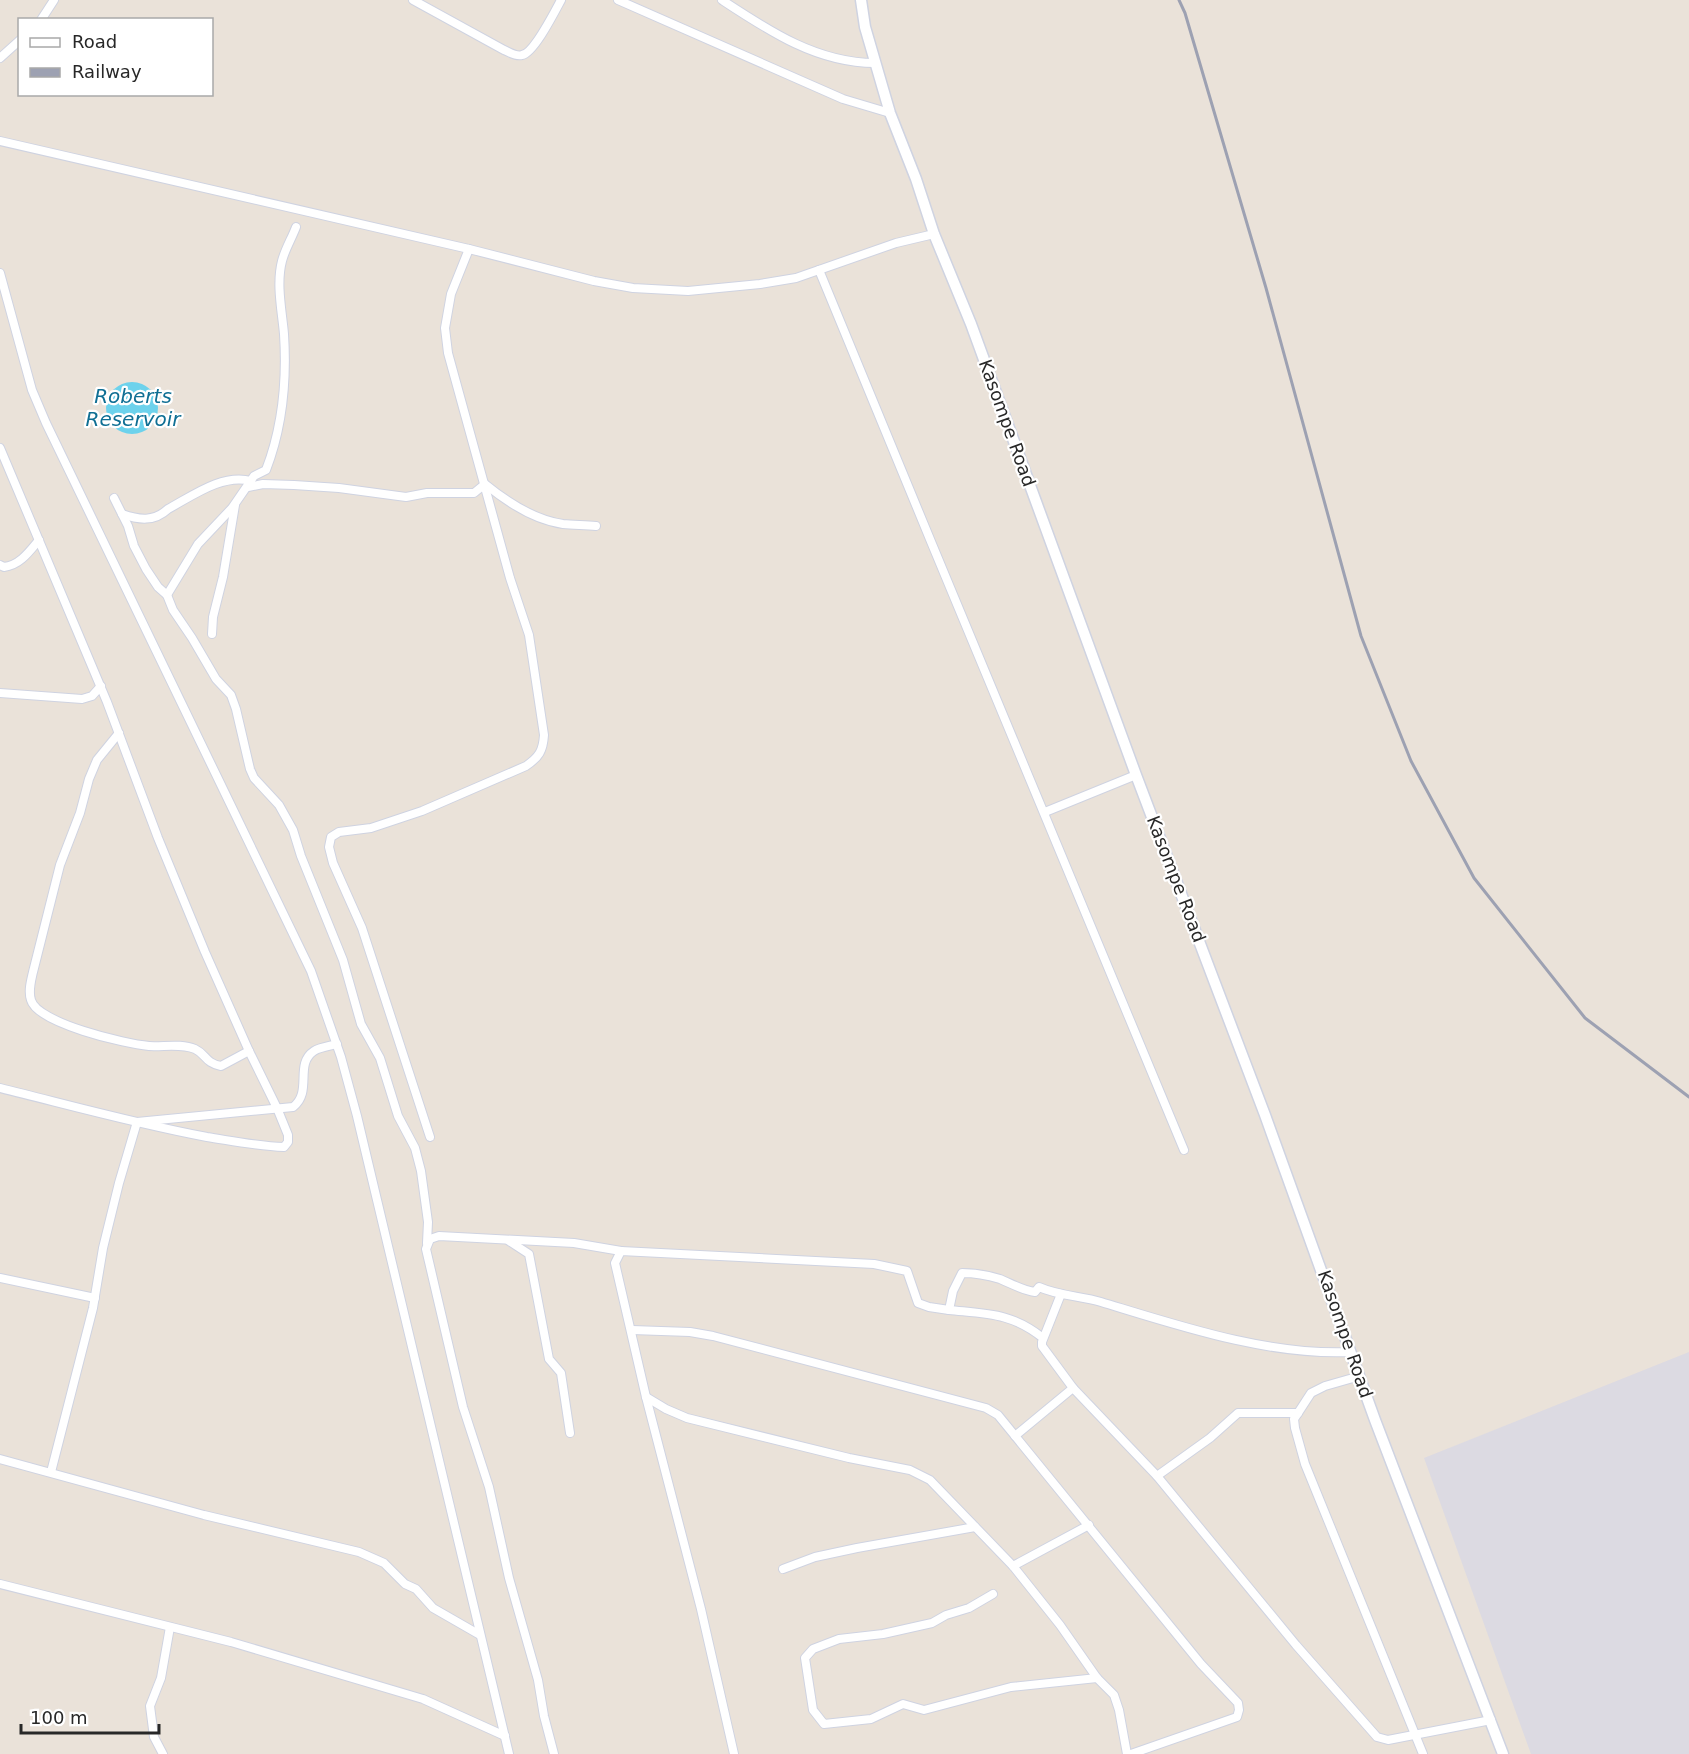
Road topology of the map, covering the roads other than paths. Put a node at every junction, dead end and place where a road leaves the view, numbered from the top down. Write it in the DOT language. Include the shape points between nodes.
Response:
graph roads {
  1 [pos="54,0"];
  2 [pos="412,0"];
  3 [pos="561,0"];
  4 [pos="618,0"];
  5 [pos="722,0"];
  6 [pos="861,0"];
  7 [pos="42,18"];
  8 [pos="18,42"];
  9 [pos="0,58"];
  10 [pos="875,63"];
  11 [pos="890,113"];
  12 [pos="0,141"];
  13 [pos="296,227"];
  14 [pos="933,234"];
  15 [pos="469,249"];
  16 [pos="819,270"];
  17 [pos="0,273"];
  18 [pos="0,448"];
  19 [pos="249,484"];
  20 [pos="485,484"];
  21 [pos="114,498"];
  22 [pos="235,504"];
  23 [pos="122,514"];
  24 [pos="596,526"];
  25 [pos="39,540"];
  26 [pos="0,564"];
  27 [pos="167,595"];
  28 [pos="212,634"];
  29 [pos="101,686"];
  30 [pos="0,693"];
  31 [pos="119,733"];
  32 [pos="1136,775"];
  33 [pos="1045,812"];
  34 [pos="337,1044"];
  35 [pos="249,1051"];
  36 [pos="0,1088"];
  37 [pos="277,1108"];
  38 [pos="137,1122"];
  39 [pos="430,1137"];
  40 [pos="1184,1150"];
  41 [pos="507,1240"];
  42 [pos="427,1243"];
  43 [pos="621,1251"];
  44 [pos="0,1278"];
  45 [pos="1060,1294"];
  46 [pos="95,1298"];
  47 [pos="949,1310"];
  48 [pos="632,1330"];
  49 [pos="1043,1338"];
  50 [pos="1352,1352"];
  51 [pos="1360,1376"];
  52 [pos="1073,1388"];
  53 [pos="646,1397"];
  54 [pos="1298,1413"];
  55 [pos="570,1433"];
  56 [pos="1015,1436"];
  57 [pos="0,1459"];
  58 [pos="51,1472"];
  59 [pos="1157,1476"];
  60 [pos="1089,1525"];
  61 [pos="975,1527"];
  62 [pos="1012,1566"];
  63 [pos="783,1569"];
  64 [pos="0,1584"];
  65 [pos="993,1594"];
  66 [pos="170,1627"];
  67 [pos="480,1635"];
  68 [pos="1097,1678"];
  69 [pos="1491,1720"];
  70 [pos="505,1736"];
  71 [pos="1416,1736"];
  72 [pos="163,1754"];
  73 [pos="509,1754"];
  74 [pos="554,1754"];
  75 [pos="734,1754"];
  76 [pos="1129,1754"];
  77 [pos="1423,1754"];
  78 [pos="1503,1754"];
  1 -- 7 [label="street"];
  2 -- 3 [label="street" via="519,56 526,54 548,28"];
  4 -- 11 [label="street" via="843,99"];
  5 -- 10 [label="street" via="782,38 827,56"];
  6 -- 10 [label="street, Kasompe Road"];
  8 -- 9 [label="street"];
  10 -- 11 [label="street, Kasompe Road"];
  11 -- 14 [label="street, Kasompe Road"];
  12 -- 15 [label="street"];
  13 -- 19 [label="street" via="282,261 280,306 285,382 281,422 266,470"];
  14 -- 16 [label="street"];
  14 -- 32 [label="street, Kasompe Road" via="971,324"];
  15 -- 16 [label="street" via="633,288 688,291 796,278"];
  15 -- 20 [label="street" via="451,294 445,328 448,353"];
  16 -- 33 [label="street"];
  17 -- 34 [label="street" via="32,390 46,423 311,970"];
  18 -- 25 [label="street"];
  19 -- 20 [label="street" via="294,484 406,497 474,493"];
  19 -- 22 [label="street"];
  19 -- 23 [label="street" via="241,478 221,482 147,520"];
  20 -- 24 [label="street" via="524,511 561,524"];
  20 -- 39 [label="street" via="529,635 544,735 539,758 422,811 371,828 339,832 331,837 329,847 362,928"];
  21 -- 23 [label="street"];
  22 -- 27 [label="street" via="198,544"];
  22 -- 28 [label="street"];
  23 -- 27 [label="street" via="146,569"];
  25 -- 26 [label="street" via="21,561 12,566"];
  25 -- 29 [label="street"];
  27 -- 42 [label="street" via="210,671 231,695 254,778 279,805 293,830 343,960 361,1024 380,1058 398,1116 415,1148 428,1221"];
  29 -- 30 [label="street" via="92,696 82,699"];
  29 -- 31 [label="street"];
  31 -- 35 [label="street" via="162,849"];
  31 -- 35 [label="street" via="93,770 60,865 33,972 31,1001 39,1012 78,1029 149,1046 195,1049 211,1064 221,1066"];
  32 -- 33 [label="street"];
  32 -- 50 [label="street, Kasompe Road"];
  33 -- 40 [label="street"];
  34 -- 37 [label="street" via="311,1053 299,1103"];
  34 -- 67 [label="street"];
  35 -- 37 [label="street"];
  36 -- 38 [label="street"];
  37 -- 38 [label="street"];
  37 -- 38 [label="street" via="288,1135 284,1147 235,1143"];
  38 -- 46 [label="street" via="105,1237"];
  41 -- 42 [label="street" via="439,1236"];
  41 -- 43 [label="street" via="574,1243"];
  41 -- 55 [label="street" via="529,1254 549,1359 561,1373"];
  42 -- 74 [label="street" via="463,1407 489,1487"];
  43 -- 47 [label="street" via="874,1264 907,1271 918,1302"];
  43 -- 48 [label="street" via="615,1263"];
  44 -- 46 [label="street"];
  45 -- 47 [label="street" via="1040,1287 1035,1292 1022,1290 980,1274 962,1273"];
  45 -- 49 [label="street"];
  45 -- 50 [label="street" via="1284,1349"];
  46 -- 58 [label="street"];
  47 -- 49 [label="street" via="1002,1316 1026,1325"];
  48 -- 53 [label="street"];
  48 -- 56 [label="street" via="713,1336 986,1408 998,1415"];
  49 -- 52 [label="street" via="1042,1346"];
  50 -- 51 [label="street, Kasompe Road"];
  51 -- 54 [label="street" via="1311,1393"];
  51 -- 69 [label="street, Kasompe Road"];
  52 -- 56 [label="street"];
  52 -- 59 [label="street"];
  53 -- 61 [label="street" via="687,1418 910,1470 930,1480"];
  53 -- 75 [label="street"];
  54 -- 59 [label="street" via="1238,1413"];
  54 -- 71 [label="street" via="1295,1428 1305,1464"];
  56 -- 60 [label="street"];
  57 -- 58 [label="street"];
  58 -- 67 [label="street" via="204,1515 359,1552 384,1563 405,1584 416,1588 433,1608"];
  59 -- 71 [label="street" via="1367,1727 1377,1737 1388,1740"];
  60 -- 62 [label="street"];
  60 -- 76 [label="street" via="1201,1664 1238,1703 1237,1717"];
  61 -- 62 [label="street"];
  61 -- 63 [label="street" via="815,1557"];
  62 -- 68 [label="street"];
  64 -- 66 [label="street"];
  65 -- 68 [label="street" via="932,1623 839,1639 813,1649 805,1658 813,1710 824,1724 845,1723 871,1719 903,1704 924,1710 1011,1687"];
  66 -- 70 [label="street" via="423,1699"];
  66 -- 72 [label="street" via="161,1678 150,1706 154,1737"];
  67 -- 70 [label="street"];
  68 -- 76 [label="street" via="1114,1695"];
  69 -- 71 [label="street"];
  69 -- 78 [label="street, Kasompe Road"];
  70 -- 73 [label="street"];
  71 -- 77 [label="street"];
}
